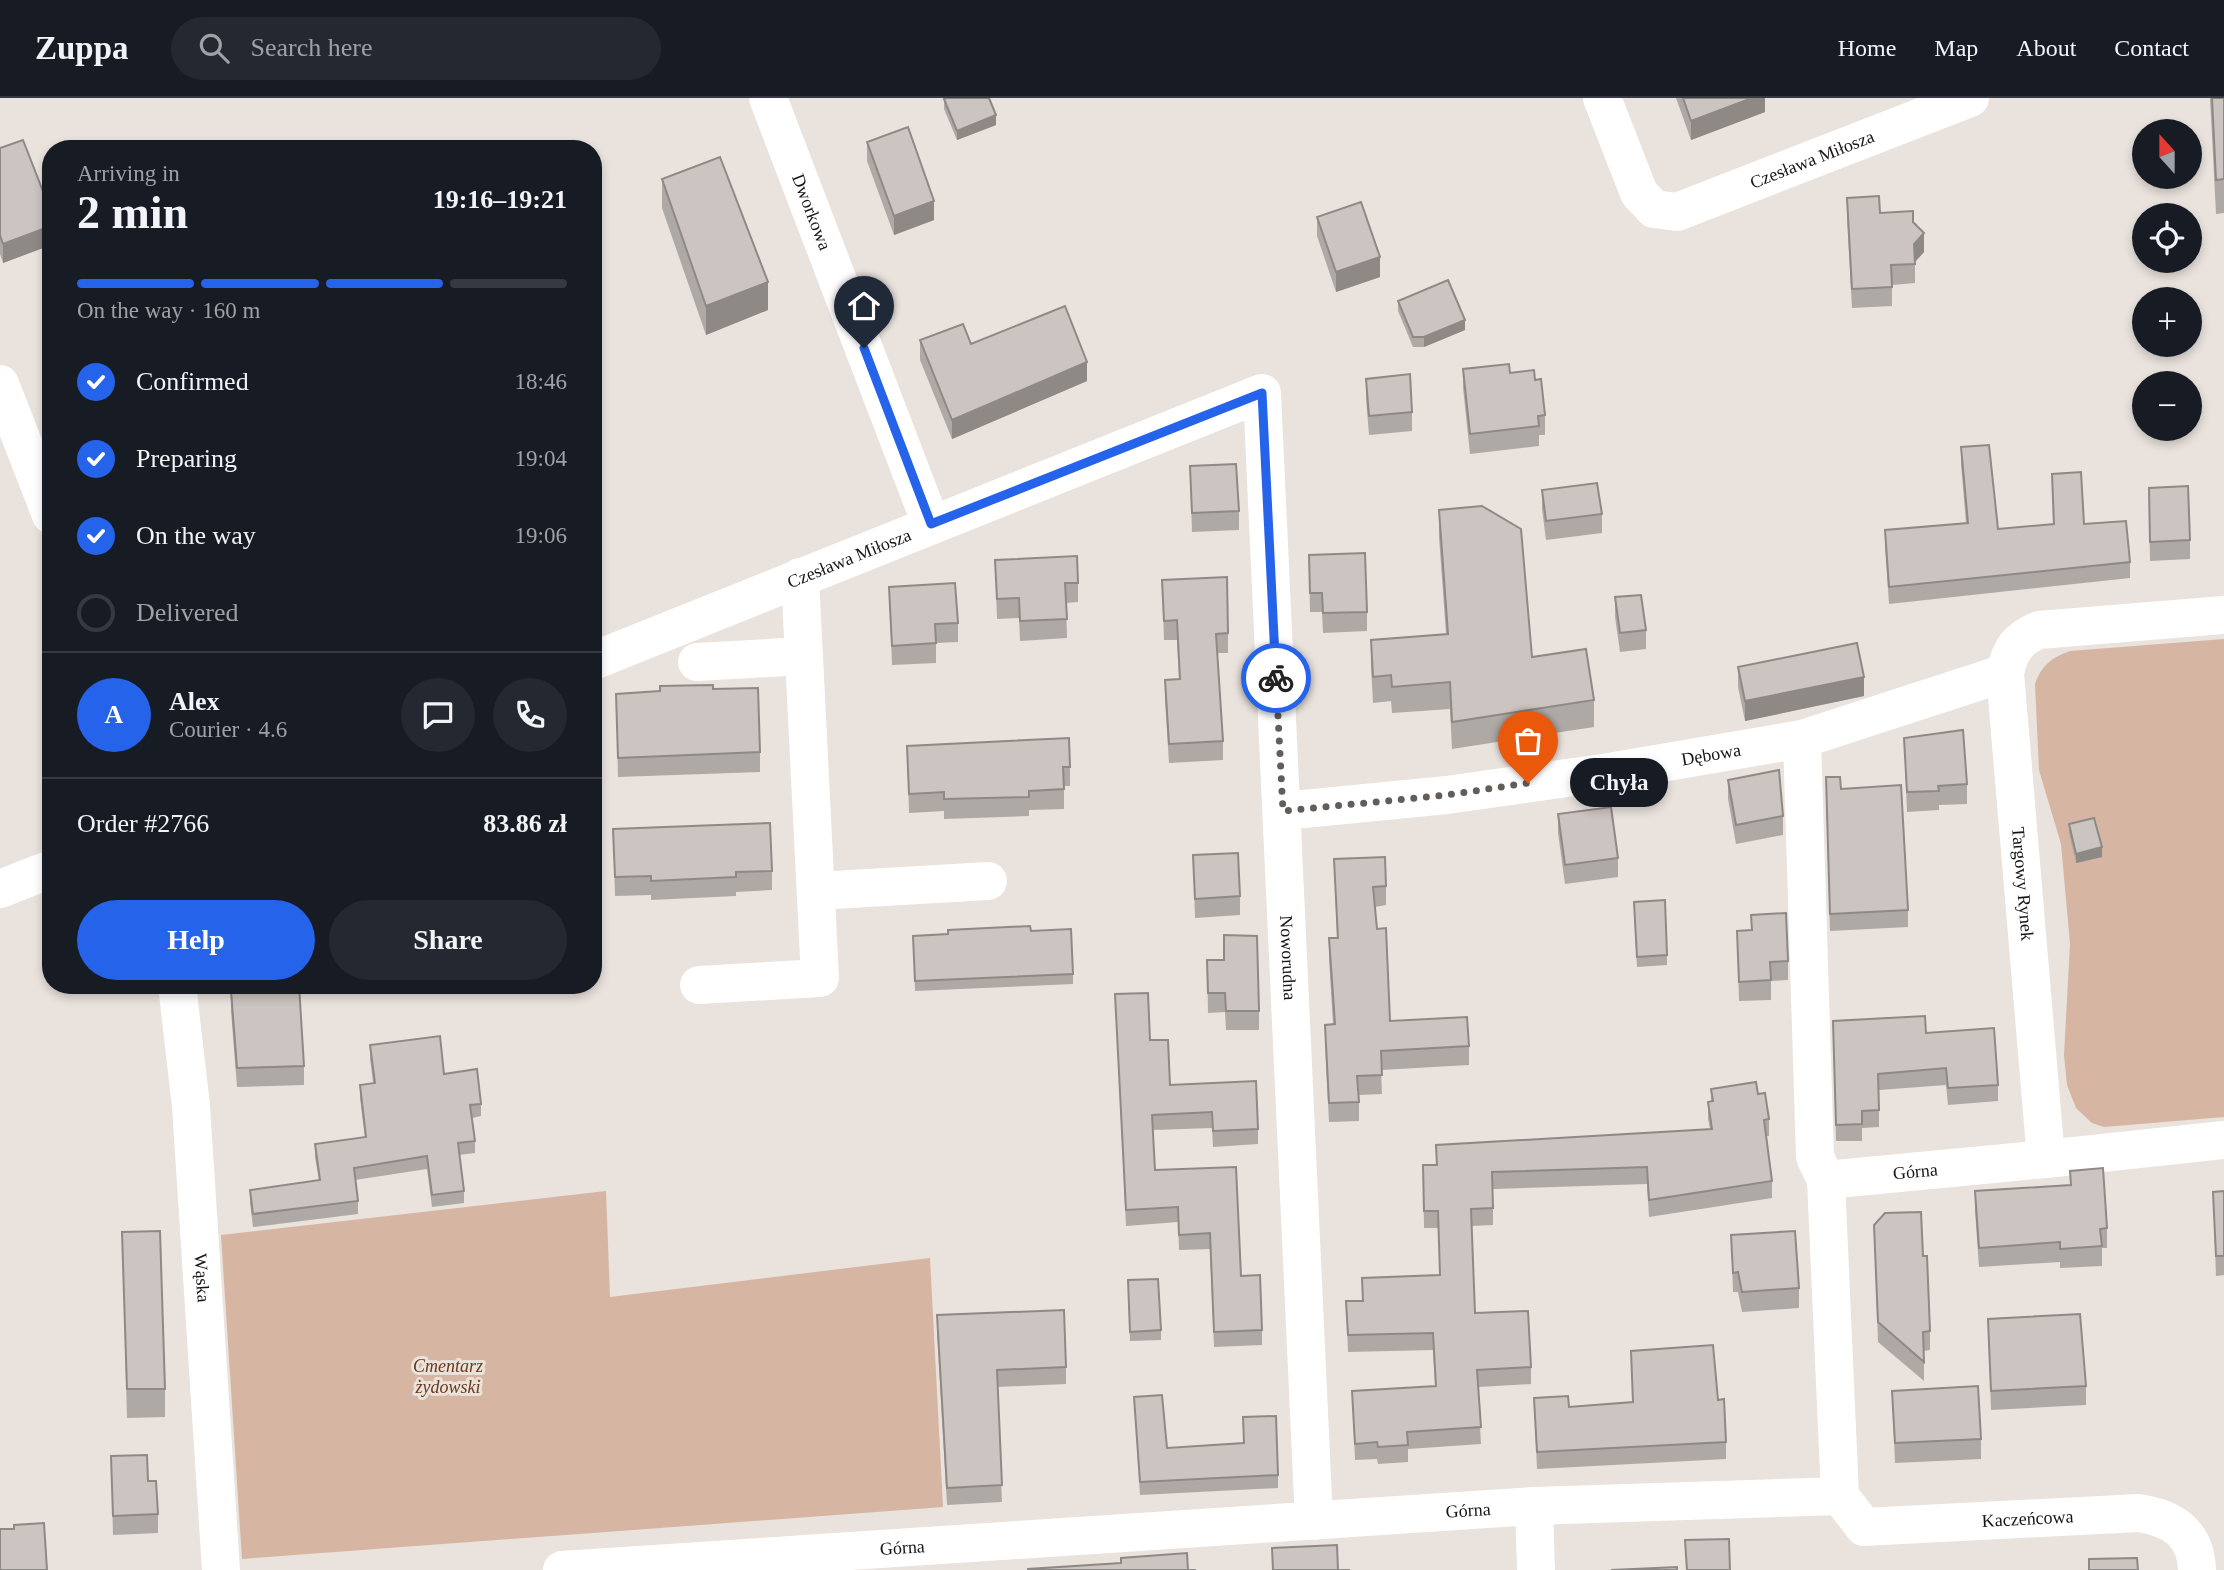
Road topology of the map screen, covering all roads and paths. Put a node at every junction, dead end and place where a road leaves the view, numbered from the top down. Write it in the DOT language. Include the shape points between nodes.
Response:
graph roads {
  1 [pos="768,98"];
  2 [pos="1602,98"];
  3 [pos="1970,98"];
  4 [pos="0,384"];
  5 [pos="1262,393"];
  6 [pos="42,492"];
  7 [pos="931,524"];
  8 [pos="800,577"];
  9 [pos="2224,615"];
  10 [pos="804,656"];
  11 [pos="602,657"];
  12 [pos="696,662"];
  13 [pos="2005,673"];
  14 [pos="1801,739"];
  15 [pos="1283,811"];
  16 [pos="42,873"];
  17 [pos="988,881"];
  18 [pos="0,889"];
  19 [pos="816,891"];
  20 [pos="699,985"];
  21 [pos="178,994"];
  22 [pos="2224,1140"];
  23 [pos="2046,1159"];
  24 [pos="1826,1180"];
  25 [pos="1840,1496"];
  26 [pos="1534,1506"];
  27 [pos="1314,1521"];
  28 [pos="954,1558"];
  29 [pos="221,1570"];
  30 [pos="562,1570"];
  31 [pos="1535,1570"];
  32 [pos="2197,1570"];
  1 -- 7 [label="street, Dworkowa"];
  2 -- 3 [label="street, Czesława Miłosza" via="1639,193 1654,209 1677,212"];
  4 -- 6 [label="street"];
  5 -- 7 [label="street, Czesława Miłosza"];
  5 -- 15 [label="street, Noworudna"];
  7 -- 8 [label="street, Czesława Miłosza"];
  8 -- 10 [label="street"];
  8 -- 11 [label="street, Czesława Miłosza"];
  9 -- 13 [label="street, Targowy Rynek" via="2039,630 2022,636 2010,653"];
  10 -- 12 [label="street"];
  10 -- 19 [label="street"];
  13 -- 14 [label="street, Dębowa"];
  13 -- 23 [label="street, Targowy Rynek"];
  14 -- 15 [label="street, Dębowa" via="1447,795"];
  14 -- 24 [label="street" via="1815,1157"];
  15 -- 27 [label="street, Noworudna"];
  16 -- 18 [label="street"];
  17 -- 19 [label="street"];
  19 -- 20 [label="street" via="820,978"];
  21 -- 29 [label="street, Wąska" via="191,1106"];
  22 -- 23 [label="street"];
  23 -- 24 [label="street, Górna"];
  24 -- 25 [label="street"];
  25 -- 26 [label="street, Górna"];
  25 -- 32 [label="street, Kaczeńcowa" via="1864,1527 2139,1513 2165,1517 2187,1537"];
  26 -- 27 [label="street, Górna"];
  26 -- 31 [label="street"];
  27 -- 28 [label="street, Górna"];
  28 -- 30 [label="street, Górna"];
}
